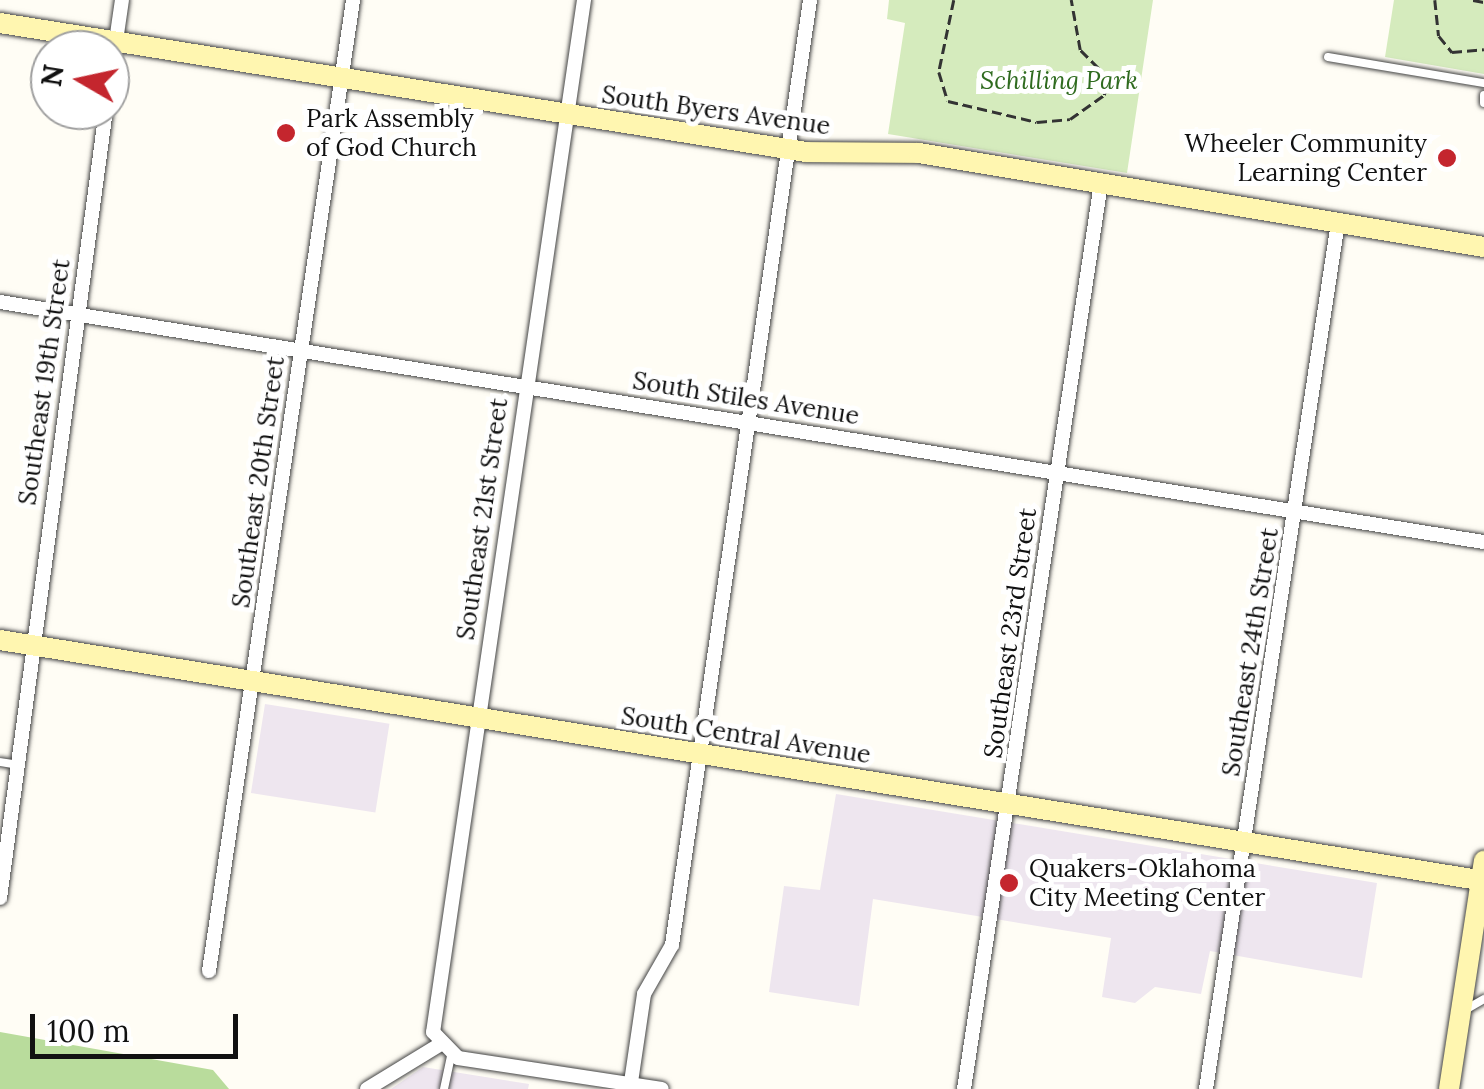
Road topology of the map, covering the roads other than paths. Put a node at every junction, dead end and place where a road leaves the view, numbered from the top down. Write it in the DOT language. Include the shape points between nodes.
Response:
graph roads {
  1 [pos="122,0"];
  2 [pos="352,0"];
  3 [pos="584,0"];
  4 [pos="810,0"];
  5 [pos="0,23"];
  6 [pos="48,30"];
  7 [pos="118,30"];
  8 [pos="130,42"];
  9 [pos="1328,57"];
  10 [pos="340,77"];
  11 [pos="1484,83"];
  12 [pos="1484,95"];
  13 [pos="1484,104"];
  14 [pos="566,113"];
  15 [pos="103,130"];
  16 [pos="786,148"];
  17 [pos="1101,183"];
  18 [pos="1338,222"];
  19 [pos="1484,247"];
  20 [pos="0,302"];
  21 [pos="76,314"];
  22 [pos="299,349"];
  23 [pos="524,384"];
  24 [pos="746,421"];
  25 [pos="1057,471"];
  26 [pos="1294,511"];
  27 [pos="1484,542"];
  28 [pos="0,640"];
  29 [pos="30,644"];
  30 [pos="254,680"];
  31 [pos="477,716"];
  32 [pos="699,752"];
  33 [pos="6,763"];
  34 [pos="1008,803"];
  35 [pos="1244,843"];
  36 [pos="1483,874"];
  37 [pos="0,898"];
  38 [pos="1479,934"];
  39 [pos="210,970"];
  40 [pos="1484,998"];
  41 [pos="1461,1012"];
  42 [pos="438,1045"];
  43 [pos="451,1056"];
  44 [pos="631,1087"];
  45 [pos="367,1089"];
  46 [pos="444,1089"];
  47 [pos="662,1089"];
  48 [pos="964,1089"];
  49 [pos="1206,1089"];
  50 [pos="1449,1089"];
  1 -- 7 [label="street"];
  2 -- 10 [label="street, Southeast 20th Street"];
  3 -- 14 [label="street, Southeast 21st Street"];
  4 -- 16 [label="street"];
  5 -- 6 [label="main road, South Byers Avenue"];
  8 -- 10 [label="main road, South Byers Avenue"];
  9 -- 11 [label="lane"];
  10 -- 14 [label="main road, South Byers Avenue"];
  10 -- 22 [label="street, Southeast 20th Street"];
  12 -- 13 [label="lane"];
  14 -- 16 [label="main road, South Byers Avenue"];
  14 -- 23 [label="street, Southeast 21st Street"];
  15 -- 21 [label="street, Southeast 19th Street"];
  16 -- 17 [label="main road, South Byers Avenue" via="909,151"];
  16 -- 24 [label="street"];
  17 -- 18 [label="main road, South Byers Avenue"];
  17 -- 25 [label="street, Southeast 23rd Street"];
  18 -- 19 [label="main road, South Byers Avenue"];
  18 -- 26 [label="street, Southeast 24th Street"];
  20 -- 21 [label="street, South Stiles Avenue"];
  21 -- 22 [label="street, South Stiles Avenue"];
  21 -- 29 [label="street, Southeast 19th Street"];
  22 -- 23 [label="street, South Stiles Avenue"];
  22 -- 30 [label="street, Southeast 20th Street"];
  23 -- 24 [label="street, South Stiles Avenue"];
  23 -- 31 [label="street, Southeast 21st Street"];
  24 -- 25 [label="street, South Stiles Avenue"];
  24 -- 32 [label="street"];
  25 -- 26 [label="street, South Stiles Avenue"];
  25 -- 34 [label="street, Southeast 23rd Street"];
  26 -- 27 [label="street, South Stiles Avenue"];
  26 -- 35 [label="street, Southeast 24th Street"];
  28 -- 29 [label="main road, South Central Avenue"];
  29 -- 30 [label="main road, South Central Avenue"];
  29 -- 33 [label="street, Southeast 19th Street"];
  30 -- 31 [label="main road, South Central Avenue"];
  30 -- 39 [label="street, Southeast 20th Street"];
  31 -- 32 [label="main road, South Central Avenue"];
  31 -- 42 [label="street, Southeast 21st Street"];
  32 -- 34 [label="main road, South Central Avenue"];
  32 -- 44 [label="street" via="670,955 644,994"];
  33 -- 37 [label="street, Southeast 19th Street"];
  34 -- 35 [label="main road, South Central Avenue"];
  34 -- 48 [label="street, Southeast 23rd Street"];
  35 -- 36 [label="main road, South Central Avenue"];
  35 -- 49 [label="street, Southeast 24th Street"];
  36 -- 38 [label="main road"];
  38 -- 41 [label="main road"];
  40 -- 41 [label="lane"];
  41 -- 50 [label="main road"];
  42 -- 43 [label="street"];
  42 -- 45 [label="street"];
  43 -- 44 [label="street"];
  43 -- 46 [label="lane"];
  44 -- 47 [label="street"];
}
